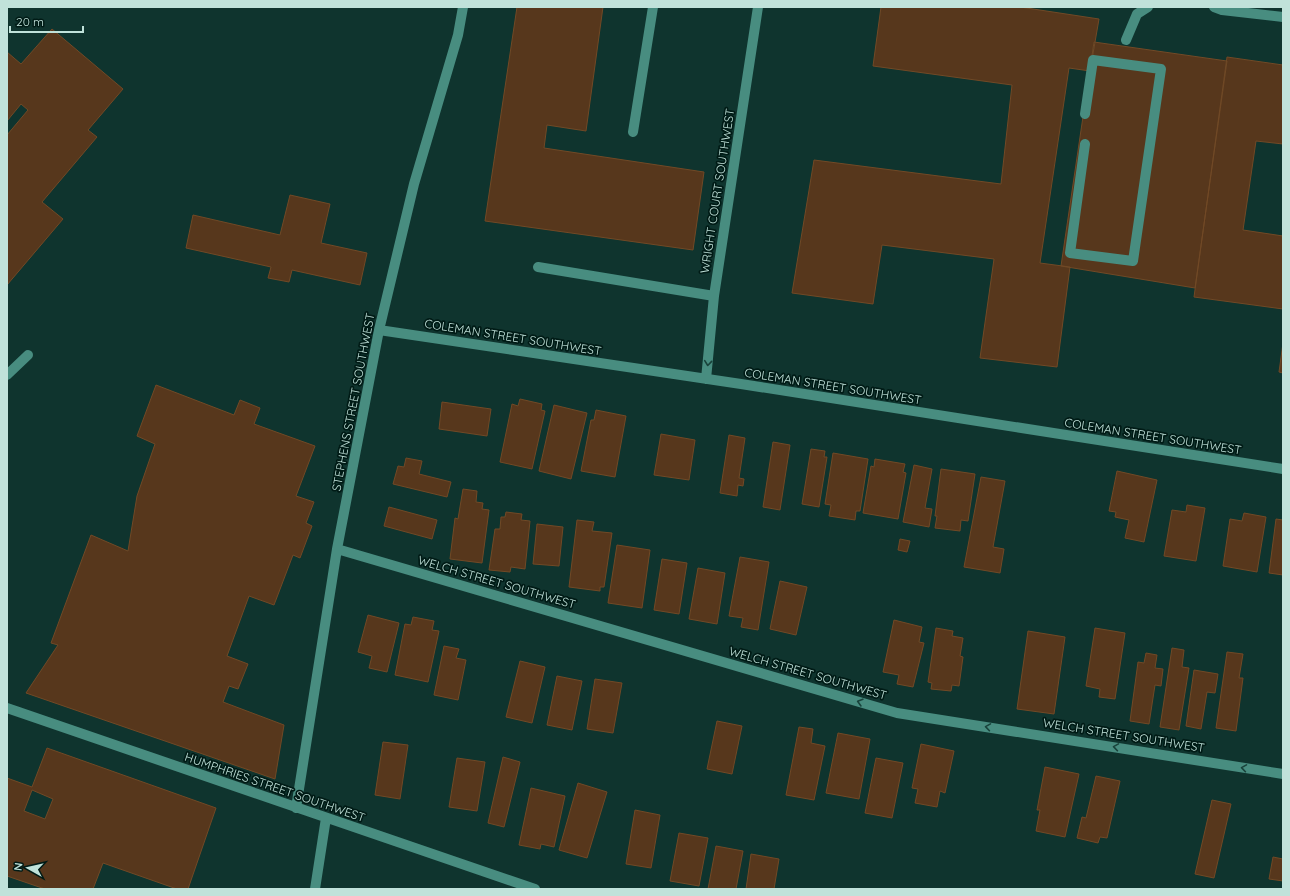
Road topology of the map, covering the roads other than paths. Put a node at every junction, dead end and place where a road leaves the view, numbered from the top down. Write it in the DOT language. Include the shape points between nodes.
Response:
graph roads {
  1 [pos="463,7"];
  2 [pos="652,7"];
  3 [pos="758,7"];
  4 [pos="1148,7"];
  5 [pos="1214,7"];
  6 [pos="1283,17"];
  7 [pos="1126,40"];
  8 [pos="1085,114"];
  9 [pos="633,132"];
  10 [pos="1086,144"];
  11 [pos="538,267"];
  12 [pos="714,296"];
  13 [pos="379,330"];
  14 [pos="28,355"];
  15 [pos="7,375"];
  16 [pos="706,379"];
  17 [pos="1283,469"];
  18 [pos="337,549"];
  19 [pos="7,708"];
  20 [pos="1283,774"];
  21 [pos="296,808"];
  22 [pos="326,818"];
  23 [pos="315,889"];
  24 [pos="534,889"];
  1 -- 13 [label="street, STEPHENS STREET SOUTHWEST" via="458,35 414,184"];
  2 -- 9 [label="street"];
  3 -- 12 [label="street, WRIGHT COURT SOUTHWEST"];
  4 -- 7 [label="street" via="1137,14"];
  5 -- 6 [label="street"];
  8 -- 10 [label="street" via="1093,60 1161,69 1133,261 1070,253"];
  11 -- 12 [label="street"];
  12 -- 16 [label="street, WRIGHT COURT SOUTHWEST, one-way"];
  13 -- 16 [label="street, COLEMAN STREET SOUTHWEST"];
  13 -- 18 [label="street, STEPHENS STREET SOUTHWEST"];
  14 -- 15 [label="street"];
  16 -- 17 [label="street, COLEMAN STREET SOUTHWEST"];
  20 -- 18 [label="street, WELCH STREET SOUTHWEST, one-way" via="898,713"];
  18 -- 21 [label="street, STEPHENS STREET SOUTHWEST"];
  19 -- 21 [label="street, HUMPHRIES STREET SOUTHWEST"];
  21 -- 22 [label="street, HUMPHRIES STREET SOUTHWEST"];
  22 -- 23 [label="street"];
  22 -- 24 [label="street, HUMPHRIES STREET SOUTHWEST"];
}
